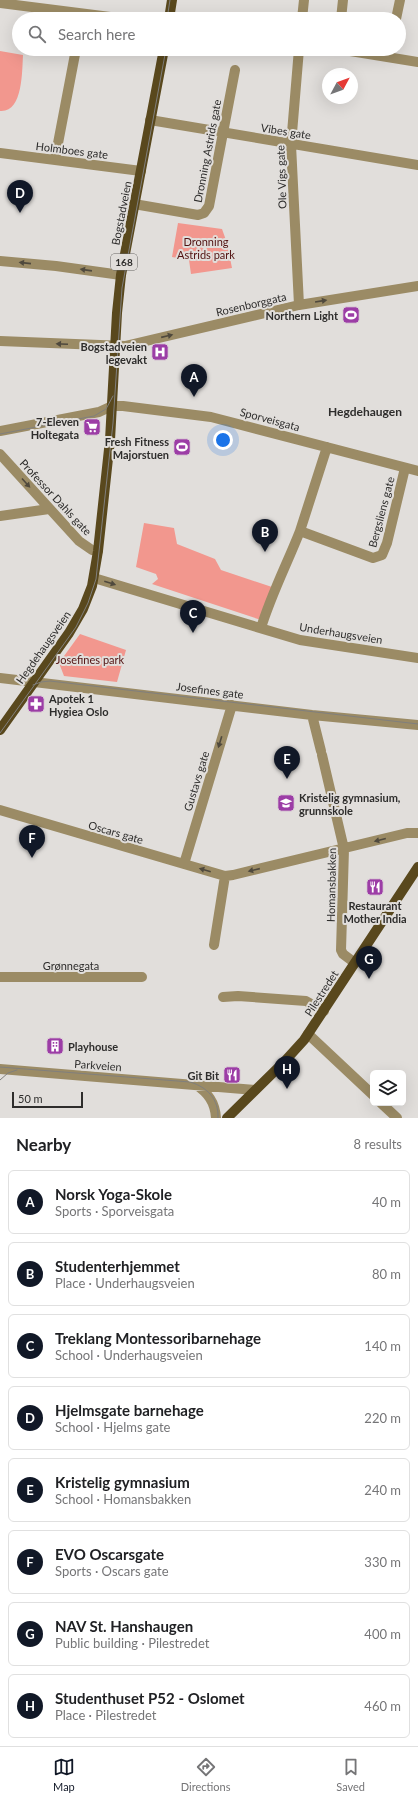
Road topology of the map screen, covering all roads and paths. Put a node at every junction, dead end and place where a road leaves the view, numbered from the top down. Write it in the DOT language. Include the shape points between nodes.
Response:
graph roads {
  1 [pos="172,0"];
  2 [pos="304,0"];
  3 [pos="343,0"];
  4 [pos="400,0"];
  5 [pos="0,3"];
  6 [pos="57,12"];
  7 [pos="170,12"];
  8 [pos="303,12"];
  9 [pos="342,12"];
  10 [pos="397,12"];
  11 [pos="75,56"];
  12 [pos="163,56"];
  13 [pos="298,56"];
  14 [pos="399,56"];
  15 [pos="418,62"];
  16 [pos="235,70"];
  17 [pos="150,120"];
  18 [pos="223,133"];
  19 [pos="291,145"];
  20 [pos="0,153"];
  21 [pos="55,159"];
  22 [pos="418,165"];
  23 [pos="141,171"];
  24 [pos="134,204"];
  25 [pos="0,261"];
  26 [pos="121,276"];
  27 [pos="418,286"];
  28 [pos="299,305"];
  29 [pos="0,341"];
  30 [pos="115,346"];
  31 [pos="112,406"];
  32 [pos="0,431"];
  33 [pos="328,447"];
  34 [pos="0,454"];
  35 [pos="405,468"];
  36 [pos="418,471"];
  37 [pos="49,509"];
  38 [pos="0,516"];
  39 [pos="300,531"];
  40 [pos="98,552"];
  41 [pos="94,576"];
  42 [pos="261,628"];
  43 [pos="418,658"];
  44 [pos="0,678"];
  45 [pos="35,682"];
  46 [pos="232,705"];
  47 [pos="312,715"];
  48 [pos="418,725"];
  49 [pos="0,730"];
  50 [pos="0,810"];
  51 [pos="418,833"];
  52 [pos="344,849"];
  53 [pos="184,864"];
  54 [pos="418,867"];
  55 [pos="225,876"];
  56 [pos="214,945"];
  57 [pos="355,963"];
  58 [pos="0,977"];
  59 [pos="142,977"];
  60 [pos="223,997"];
  61 [pos="324,1011"];
  62 [pos="308,1034"];
  63 [pos="0,1069"];
  64 [pos="195,1084"];
  65 [pos="255,1090"];
  66 [pos="370,1092"];
  67 [pos="384,1106"];
  68 [pos="216,1118"];
  69 [pos="227,1118"];
  70 [pos="396,1118"];
  1 -- 7 [label="main road"];
  2 -- 8 [label="street"];
  3 -- 9 [label="street"];
  4 -- 10 [label="street"];
  5 -- 6 [label="street"];
  11 -- 21 [label="street"];
  12 -- 17 [label="main road, Bogstadveien / 168"];
  13 -- 19 [label="street, Ole Vigs gate"];
  14 -- 15 [label="street"];
  16 -- 18 [label="street, Dronning Astrids gate"];
  17 -- 18 [label="street, Vibes gate"];
  17 -- 23 [label="main road, Bogstadveien / 168"];
  18 -- 19 [label="street, Vibes gate"];
  18 -- 24 [label="street, Dronning Astrids gate" via="209,206 204,213"];
  19 -- 22 [label="street, Vibes gate"];
  19 -- 28 [label="street, Ole Vigs gate"];
  20 -- 21 [label="street, Holmboes gate"];
  21 -- 23 [label="street, Holmboes gate"];
  23 -- 24 [label="main road, Bogstadveien / 168"];
  24 -- 26 [label="main road, Bogstadveien / 168"];
  26 -- 25 [label="street, one-way"];
  26 -- 30 [label="main road, Bogstadveien / 168"];
  28 -- 27 [label="street, Rosenborggata, one-way"];
  30 -- 28 [label="street, Rosenborggata, one-way" via="125,346"];
  30 -- 29 [label="street, Rosenborggata, one-way"];
  30 -- 31 [label="main road, Bogstadveien / 168"];
  31 -- 32 [label="street" via="100,412"];
  31 -- 33 [label="street, Sporveisgata" via="211,416"];
  31 -- 40 [label="main road, Bogstadveien / 168"];
  33 -- 35 [label="street, Sporveisgata"];
  33 -- 39 [label="street"];
  34 -- 37 [label="street, Professor Dahls gate, one-way"];
  35 -- 36 [label="street, Sporveisgata"];
  35 -- 39 [label="street, Bergsliens gate" via="387,543 382,555 377,558"];
  37 -- 38 [label="street"];
  37 -- 40 [label="street, Professor Dahls gate" via="83,544"];
  39 -- 42 [label="street" via="284,574 273,591"];
  40 -- 41 [label="main road, Bogstadveien / 168"];
  41 -- 42 [label="street, Underhaugsveien, one-way"];
  41 -- 45 [label="main road, Hegdehaugsveien / 168" via="90,593 79,617"];
  42 -- 43 [label="street, Underhaugsveien" via="300,640"];
  44 -- 45 [label="street, Josefines gate"];
  45 -- 46 [label="street, Josefines gate"];
  45 -- 49 [label="main road, Hegdehaugsveien / 168"];
  46 -- 47 [label="street, Josefines gate"];
  46 -- 53 [label="street, Gustavs gate, one-way"];
  47 -- 48 [label="street, Josefines gate"];
  47 -- 52 [label="street, Homansbakken"];
  50 -- 53 [label="street, Oscars gate"];
  51 -- 52 [label="street, Oscars gate, one-way" via="407,833"];
  52 -- 55 [label="street, Oscars gate, one-way"];
  52 -- 57 [label="street, Homansbakken" via="341,950"];
  55 -- 53 [label="street, Oscars gate, one-way"];
  54 -- 57 [label="main road, Pilestredet"];
  55 -- 56 [label="street"];
  57 -- 61 [label="main road, Pilestredet"];
  58 -- 59 [label="street, Grønnegata"];
  60 -- 61 [label="street" via="306,1002"];
  61 -- 62 [label="main road, Pilestredet"];
  62 -- 65 [label="main road, Pilestredet" via="292,1054"];
  62 -- 66 [label="street"];
  63 -- 64 [label="street, Parkveien"];
  64 -- 65 [label="street, Parkveien"];
  64 -- 68 [label="street" via="210,1098"];
  65 -- 69 [label="main road, Pilestredet"];
  67 -- 70 [label="street"];
}
